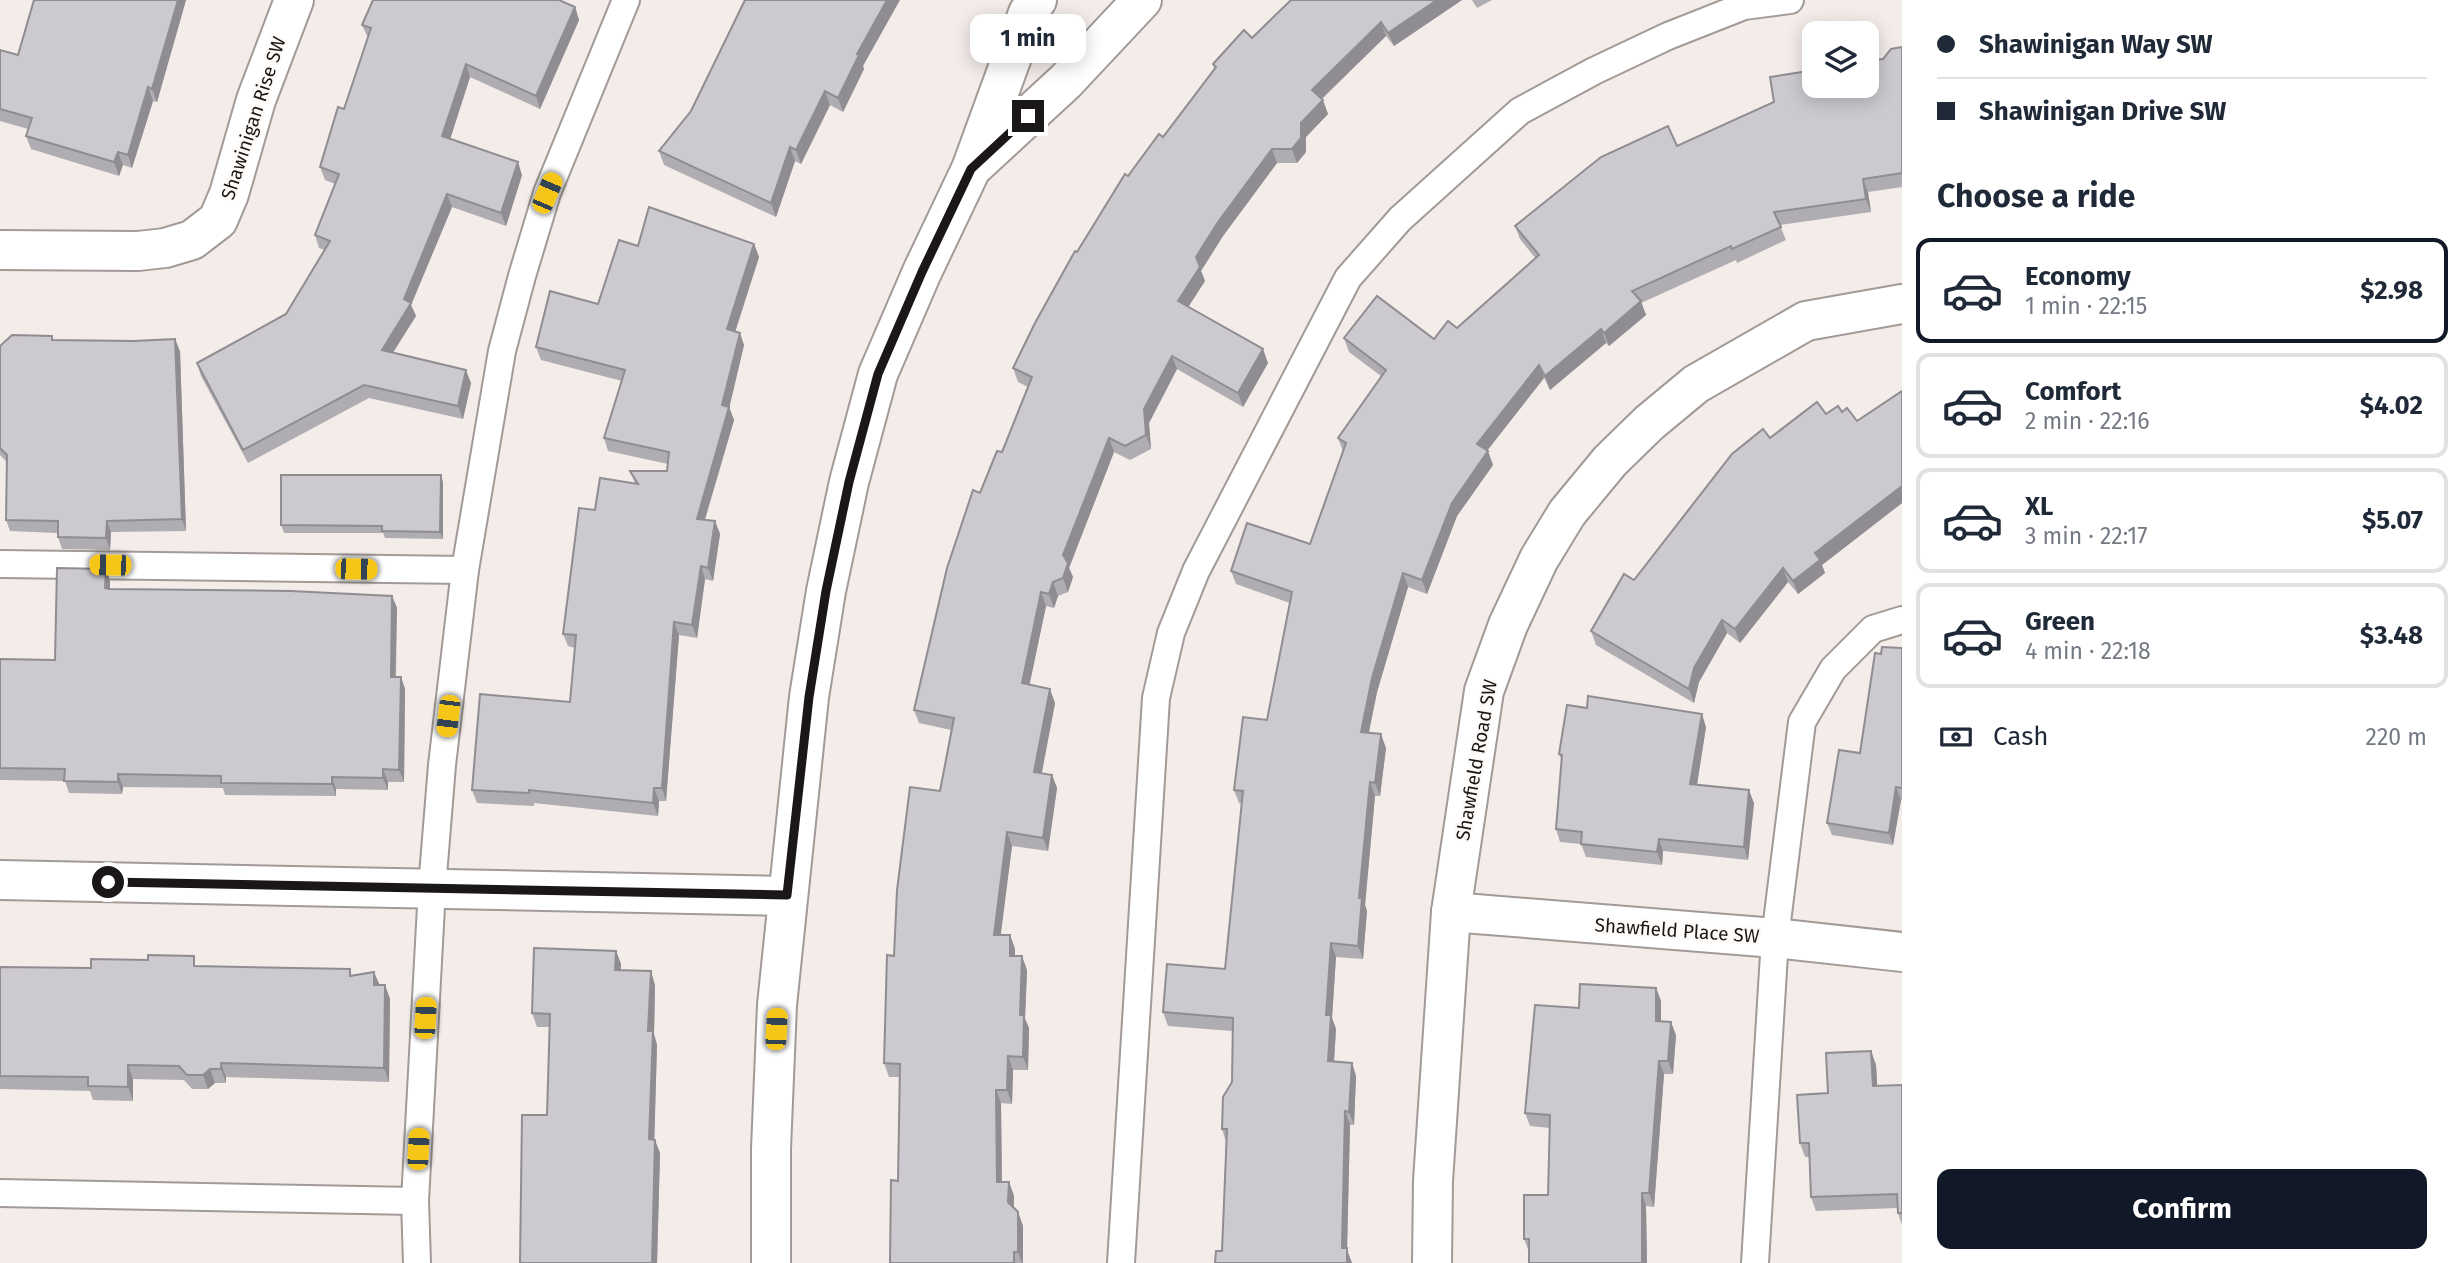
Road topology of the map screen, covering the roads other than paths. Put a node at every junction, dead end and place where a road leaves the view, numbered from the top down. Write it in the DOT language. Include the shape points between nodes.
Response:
graph roads {
  1 [pos="294,0"];
  2 [pos="626,0"];
  3 [pos="1037,0"];
  4 [pos="1142,0"];
  5 [pos="1790,0"];
  6 [pos="971,169"];
  7 [pos="0,250"];
  8 [pos="1902,304"];
  9 [pos="0,564"];
  10 [pos="465,570"];
  11 [pos="1902,620"];
  12 [pos="0,880"];
  13 [pos="432,888"];
  14 [pos="787,895"];
  15 [pos="1451,912"];
  16 [pos="1775,938"];
  17 [pos="1902,952"];
  18 [pos="0,1193"];
  19 [pos="415,1201"];
  20 [pos="417,1263"];
  21 [pos="771,1263"];
  22 [pos="1121,1263"];
  23 [pos="1432,1263"];
  24 [pos="1755,1263"];
  1 -- 7 [label="street, Shawinigan Rise SW" via="218,220 192,240 165,248"];
  2 -- 10 [label="lane" via="547,193 522,276 502,351"];
  3 -- 6 [label="street" via="1028,13"];
  4 -- 6 [label="street" via="1066,81"];
  5 -- 22 [label="lane" via="1744,6 1668,36 1520,111 1400,219 1348,278 1196,571 1171,633 1156,698"];
  6 -- 14 [label="street" via="878,374 849,482 809,697"];
  8 -- 15 [label="street, Shawfield Road SW" via="1806,321 1696,384 1610,461 1567,513 1538,559 1484,691"];
  9 -- 10 [label="lane"];
  10 -- 13 [label="lane"];
  11 -- 16 [label="lane" via="1873,629 1833,669 1802,722"];
  12 -- 13 [label="street"];
  13 -- 14 [label="street"];
  13 -- 19 [label="lane"];
  14 -- 21 [label="street" via="777,1005"];
  15 -- 16 [label="street, Shawfield Place SW"];
  15 -- 23 [label="street, Shawfield Road SW"];
  16 -- 17 [label="street, Shawfield Place SW"];
  16 -- 24 [label="lane"];
  18 -- 19 [label="lane"];
  19 -- 20 [label="lane"];
}
